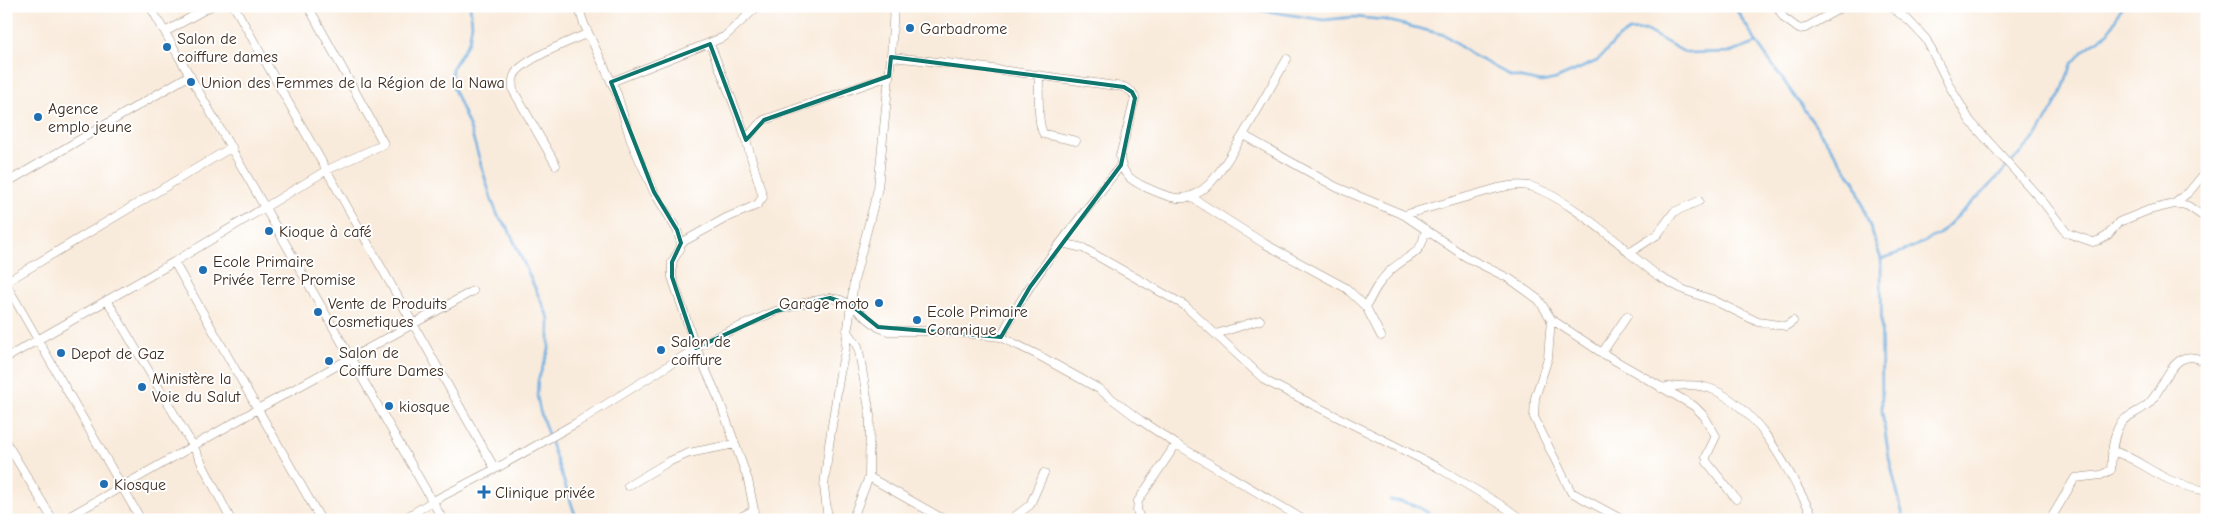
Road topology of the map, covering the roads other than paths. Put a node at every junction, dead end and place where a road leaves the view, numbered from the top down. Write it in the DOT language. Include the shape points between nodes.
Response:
graph roads {
  1 [pos="150,6"];
  2 [pos="211,6"];
  3 [pos="234,6"];
  4 [pos="308,6"];
  5 [pos="578,6"];
  6 [pos="758,6"];
  7 [pos="894,6"];
  8 [pos="1777,6"];
  9 [pos="1844,6"];
  10 [pos="1890,6"];
  11 [pos="165,32"];
  12 [pos="588,33"];
  13 [pos="710,44"];
  14 [pos="892,57"];
  15 [pos="1287,59"];
  16 [pos="190,75"];
  17 [pos="889,76"];
  18 [pos="1038,76"];
  19 [pos="611,82"];
  20 [pos="1243,135"];
  21 [pos="746,140"];
  22 [pos="1076,140"];
  23 [pos="232,147"];
  24 [pos="556,165"];
  25 [pos="1121,165"];
  26 [pos="327,170"];
  27 [pos="2207,170"];
  28 [pos="6,183"];
  29 [pos="1191,197"];
  30 [pos="1700,201"];
  31 [pos="2174,204"];
  32 [pos="266,208"];
  33 [pos="1404,215"];
  34 [pos="2207,219"];
  35 [pos="1425,229"];
  36 [pos="681,243"];
  37 [pos="1062,243"];
  38 [pos="1629,252"];
  39 [pos="174,262"];
  40 [pos="6,283"];
  41 [pos="473,291"];
  42 [pos="107,300"];
  43 [pos="851,305"];
  44 [pos="1366,307"];
  45 [pos="1628,316"];
  46 [pos="1551,319"];
  47 [pos="1260,320"];
  48 [pos="1793,321"];
  49 [pos="413,323"];
  50 [pos="847,330"];
  51 [pos="1216,334"];
  52 [pos="1381,336"];
  53 [pos="1001,338"];
  54 [pos="38,341"];
  55 [pos="696,348"];
  56 [pos="1602,353"];
  57 [pos="352,357"];
  58 [pos="6,358"];
  59 [pos="2207,363"];
  60 [pos="1661,388"];
  61 [pos="258,409"];
  62 [pos="6,442"];
  63 [pos="735,444"];
  64 [pos="1176,444"];
  65 [pos="193,446"];
  66 [pos="2112,451"];
  67 [pos="495,469"];
  68 [pos="1044,473"];
  69 [pos="869,477"];
  70 [pos="122,486"];
  71 [pos="628,486"];
  72 [pos="2207,490"];
  73 [pos="1736,499"];
  74 [pos="433,501"];
  75 [pos="754,510"];
  76 [pos="53,520"];
  77 [pos="63,520"];
  78 [pos="141,520"];
  79 [pos="231,520"];
  80 [pos="321,520"];
  81 [pos="402,520"];
  82 [pos="443,520"];
  83 [pos="735,520"];
  84 [pos="753,520"];
  85 [pos="828,520"];
  86 [pos="852,520"];
  87 [pos="945,520"];
  88 [pos="1010,520"];
  89 [pos="1141,520"];
  90 [pos="1304,520"];
  91 [pos="1522,520"];
  92 [pos="1623,520"];
  93 [pos="1815,520"];
  94 [pos="2050,520"];
  1 -- 11 [label="street"];
  2 -- 11 [label="street"];
  3 -- 26 [label="street"];
  4 -- 26 [label="street" via="384,144"];
  5 -- 12 [label="street"];
  6 -- 13 [label="street" via="732,31"];
  7 -- 14 [label="street"];
  8 -- 9 [label="street" via="1784,18 1799,29"];
  10 -- 31 [label="street" via="1926,39 1970,120 2044,203 2067,234 2093,242 2107,236 2119,222"];
  11 -- 16 [label="street"];
  12 -- 19 [label="street"];
  12 -- 24 [label="street" via="528,63 516,72 512,80 513,90"];
  13 -- 19 [label="street"];
  13 -- 21 [label="street"];
  14 -- 17 [label="street"];
  14 -- 18 [label="street"];
  15 -- 20 [label="street"];
  16 -- 23 [label="street"];
  16 -- 28 [label="street"];
  17 -- 21 [label="street" via="764,120"];
  17 -- 43 [label="street" via="878,188"];
  18 -- 22 [label="street" via="1041,132"];
  18 -- 25 [label="street" via="1124,88 1132,92 1135,98 1120,156"];
  19 -- 36 [label="street" via="650,185 677,230"];
  20 -- 29 [label="street" via="1208,187"];
  20 -- 33 [label="street" via="1336,186"];
  21 -- 36 [label="street" via="763,197 761,202"];
  23 -- 32 [label="street"];
  23 -- 40 [label="street"];
  25 -- 29 [label="street" via="1132,181 1167,197"];
  25 -- 37 [label="street"];
  26 -- 32 [label="street"];
  26 -- 49 [label="street"];
  27 -- 31 [label="street"];
  29 -- 44 [label="street" via="1264,244 1346,288"];
  30 -- 38 [label="street" via="1674,212 1657,235"];
  31 -- 34 [label="street" via="2188,206"];
  32 -- 39 [label="street"];
  32 -- 57 [label="street"];
  33 -- 35 [label="street"];
  33 -- 38 [label="street" via="1498,188 1512,185 1530,187 1559,200"];
  35 -- 44 [label="street" via="1422,247 1390,271"];
  35 -- 46 [label="street" via="1466,257 1522,287 1538,300"];
  36 -- 55 [label="street" via="671,269"];
  37 -- 51 [label="street" via="1083,248 1157,288 1184,305"];
  37 -- 53 [label="street" via="1014,311"];
  38 -- 48 [label="street" via="1667,282 1758,322 1786,326"];
  39 -- 42 [label="street"];
  39 -- 61 [label="street"];
  40 -- 54 [label="street"];
  41 -- 49 [label="street"];
  42 -- 54 [label="street"];
  42 -- 65 [label="street"];
  43 -- 50 [label="street"];
  43 -- 53 [label="street" via="888,331 944,331"];
  43 -- 55 [label="street" via="830,298 808,302 754,319"];
  44 -- 52 [label="street"];
  45 -- 56 [label="street"];
  46 -- 56 [label="street"];
  46 -- 92 [label="street" via="1548,358 1534,416 1571,492"];
  47 -- 51 [label="street"];
  49 -- 57 [label="street"];
  49 -- 67 [label="street"];
  50 -- 69 [label="street" via="858,346 870,415"];
  50 -- 85 [label="street" via="824,486"];
  51 -- 91 [label="street" via="1266,382 1439,468"];
  53 -- 64 [label="street" via="1099,389"];
  54 -- 58 [label="street"];
  54 -- 70 [label="street"];
  55 -- 63 [label="street"];
  55 -- 67 [label="street"];
  56 -- 60 [label="street"];
  57 -- 61 [label="street"];
  57 -- 74 [label="street"];
  59 -- 66 [label="street" via="2196,356 2172,368 2149,403 2126,418 2118,428"];
  60 -- 73 [label="street" via="1694,406 1704,416 1716,436 1706,462"];
  60 -- 93 [label="street" via="1698,386 1714,390 1734,402 1773,443"];
  61 -- 65 [label="street"];
  61 -- 80 [label="street"];
  62 -- 76 [label="street"];
  63 -- 71 [label="street" via="689,453"];
  63 -- 75 [label="street" via="748,480"];
  64 -- 89 [label="street" via="1138,501 1137,511"];
  64 -- 90 [label="street"];
  65 -- 70 [label="street"];
  65 -- 79 [label="street"];
  66 -- 72 [label="street" via="2160,476"];
  66 -- 94 [label="street" via="2110,470 2101,475 2075,478"];
  67 -- 74 [label="street"];
  68 -- 88 [label="street" via="1030,505"];
  69 -- 86 [label="street"];
  69 -- 87 [label="street"];
  70 -- 77 [label="street"];
  70 -- 78 [label="street"];
  74 -- 81 [label="street"];
  74 -- 82 [label="street"];
  75 -- 83 [label="street"];
  75 -- 84 [label="street"];
}
